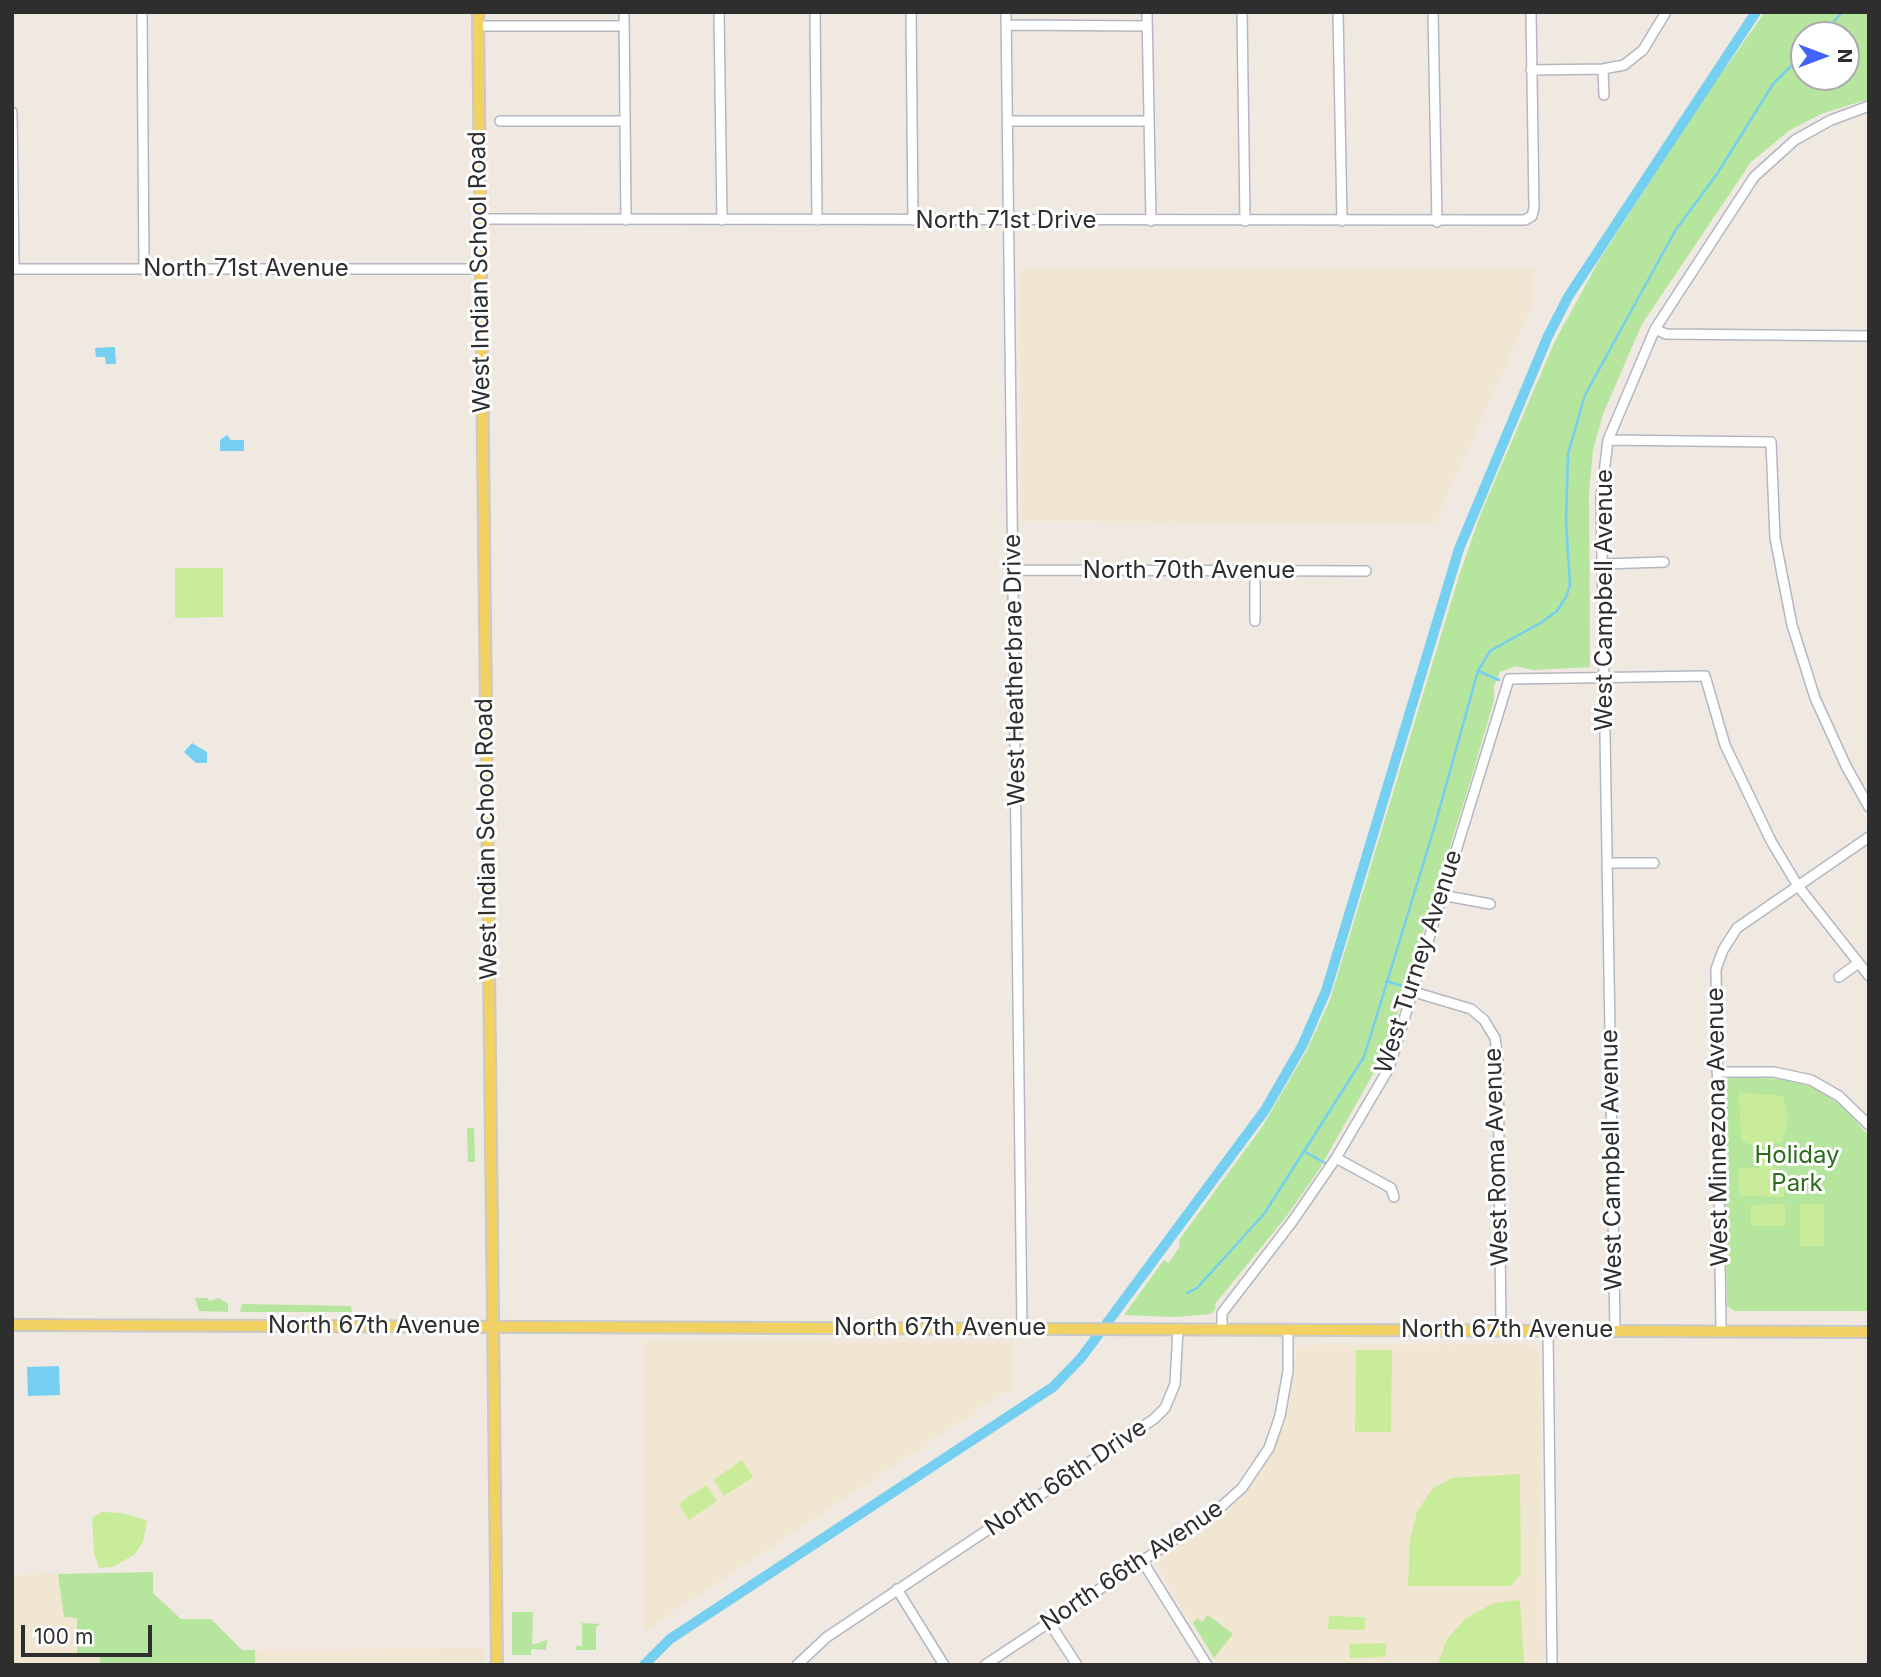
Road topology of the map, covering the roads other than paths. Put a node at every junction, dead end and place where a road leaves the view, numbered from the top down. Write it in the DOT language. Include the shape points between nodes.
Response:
graph roads {
  1 [pos="142,12"];
  2 [pos="478,12"];
  3 [pos="624,12"];
  4 [pos="719,12"];
  5 [pos="815,12"];
  6 [pos="911,12"];
  7 [pos="1006,12"];
  8 [pos="1147,12"];
  9 [pos="1242,12"];
  10 [pos="1338,12"];
  11 [pos="1433,12"];
  12 [pos="1531,12"];
  13 [pos="1667,12"];
  14 [pos="1006,25"];
  15 [pos="478,26"];
  16 [pos="624,26"];
  17 [pos="1147,26"];
  18 [pos="1603,69"];
  19 [pos="1531,70"];
  20 [pos="1604,95"];
  21 [pos="1869,106"];
  22 [pos="12,112"];
  23 [pos="500,121"];
  24 [pos="625,121"];
  25 [pos="1007,121"];
  26 [pos="1148,121"];
  27 [pos="480,219"];
  28 [pos="626,220"];
  29 [pos="722,220"];
  30 [pos="817,220"];
  31 [pos="913,220"];
  32 [pos="1008,220"];
  33 [pos="1151,221"];
  34 [pos="1245,221"];
  35 [pos="1342,222"];
  36 [pos="1437,222"];
  37 [pos="13,269"];
  38 [pos="144,269"];
  39 [pos="480,270"];
  40 [pos="1655,329"];
  41 [pos="1869,336"];
  42 [pos="1608,440"];
  43 [pos="1664,562"];
  44 [pos="1602,564"];
  45 [pos="1013,570"];
  46 [pos="1255,571"];
  47 [pos="1366,571"];
  48 [pos="1255,621"];
  49 [pos="1604,677"];
  50 [pos="1869,807"];
  51 [pos="1869,837"];
  52 [pos="1607,863"];
  53 [pos="1654,863"];
  54 [pos="1798,886"];
  55 [pos="1441,895"];
  56 [pos="1490,904"];
  57 [pos="1857,964"];
  58 [pos="1869,976"];
  59 [pos="1839,977"];
  60 [pos="1415,992"];
  61 [pos="1717,1072"];
  62 [pos="1869,1125"];
  63 [pos="1336,1158"];
  64 [pos="1394,1197"];
  65 [pos="12,1325"];
  66 [pos="494,1326"];
  67 [pos="1022,1329"];
  68 [pos="1178,1329"];
  69 [pos="1222,1329"];
  70 [pos="1289,1330"];
  71 [pos="1501,1330"];
  72 [pos="1548,1331"];
  73 [pos="1615,1331"];
  74 [pos="1721,1331"];
  75 [pos="1869,1332"];
  76 [pos="1143,1562"];
  77 [pos="897,1590"];
  78 [pos="1049,1622"];
  79 [pos="497,1665"];
  80 [pos="797,1665"];
  81 [pos="944,1665"];
  82 [pos="985,1665"];
  83 [pos="1077,1665"];
  84 [pos="1207,1665"];
  85 [pos="1552,1665"];
  1 -- 38 [label="street"];
  2 -- 15 [label="main road, West Indian School Road"];
  3 -- 16 [label="street"];
  4 -- 29 [label="street"];
  5 -- 30 [label="street"];
  6 -- 31 [label="street"];
  7 -- 14 [label="street, West Heatherbrae Drive"];
  8 -- 17 [label="street"];
  9 -- 34 [label="street"];
  10 -- 35 [label="street"];
  11 -- 36 [label="street"];
  12 -- 19 [label="street"];
  13 -- 18 [label="street" via="1633,60"];
  14 -- 17 [label="street"];
  14 -- 25 [label="street, West Heatherbrae Drive"];
  15 -- 16 [label="street"];
  15 -- 27 [label="main road, West Indian School Road"];
  16 -- 24 [label="street"];
  17 -- 26 [label="street"];
  18 -- 19 [label="street"];
  18 -- 20 [label="street"];
  19 -- 36 [label="street, North 71st Drive" via="1532,216 1518,221"];
  21 -- 40 [label="street, West Campbell Avenue" via="1795,140 1761,168"];
  22 -- 37 [label="street"];
  23 -- 24 [label="street"];
  24 -- 28 [label="street"];
  25 -- 26 [label="street"];
  25 -- 32 [label="street, West Heatherbrae Drive"];
  26 -- 33 [label="street"];
  27 -- 28 [label="street, North 71st Drive"];
  27 -- 39 [label="main road, West Indian School Road"];
  28 -- 29 [label="street, North 71st Drive"];
  29 -- 30 [label="street, North 71st Drive"];
  30 -- 31 [label="street, North 71st Drive"];
  31 -- 32 [label="street, North 71st Drive"];
  32 -- 33 [label="street, North 71st Drive"];
  32 -- 45 [label="street, West Heatherbrae Drive"];
  33 -- 34 [label="street, North 71st Drive"];
  34 -- 35 [label="street, North 71st Drive"];
  35 -- 36 [label="street, North 71st Drive"];
  37 -- 38 [label="street, North 71st Avenue"];
  38 -- 39 [label="street, North 71st Avenue"];
  39 -- 66 [label="main road, West Indian School Road"];
  40 -- 41 [label="street" via="1666,334"];
  40 -- 42 [label="street, West Campbell Avenue"];
  42 -- 44 [label="street, West Campbell Avenue" via="1601,497"];
  42 -- 50 [label="street" via="1771,442 1775,538 1792,625 1815,698"];
  43 -- 44 [label="street"];
  44 -- 49 [label="street, West Campbell Avenue"];
  45 -- 46 [label="street, North 70th Avenue"];
  45 -- 67 [label="street, West Heatherbrae Drive"];
  46 -- 47 [label="street, North 70th Avenue"];
  46 -- 48 [label="street"];
  49 -- 52 [label="street, West Campbell Avenue"];
  49 -- 54 [label="street" via="1705,676 1725,745"];
  49 -- 55 [label="street, West Turney Avenue" via="1509,679"];
  51 -- 54 [label="street"];
  52 -- 53 [label="street"];
  52 -- 73 [label="street, West Campbell Avenue"];
  54 -- 57 [label="street"];
  54 -- 61 [label="street, West Minnezona Avenue" via="1737,928 1723,950 1716,969"];
  55 -- 56 [label="street"];
  55 -- 60 [label="street, West Turney Avenue"];
  57 -- 58 [label="street"];
  57 -- 59 [label="street"];
  60 -- 63 [label="street, West Turney Avenue" via="1389,1068"];
  60 -- 71 [label="street, West Roma Avenue" via="1471,1009 1495,1038"];
  61 -- 62 [label="street" via="1787,1073 1832,1091"];
  61 -- 74 [label="street, West Minnezona Avenue"];
  63 -- 64 [label="street" via="1391,1188"];
  63 -- 69 [label="street, West Turney Avenue" via="1222,1313"];
  65 -- 66 [label="main road, North 67th Avenue"];
  66 -- 67 [label="main road, North 67th Avenue"];
  66 -- 79 [label="main road, West Indian School Road"];
  67 -- 68 [label="main road, North 67th Avenue"];
  68 -- 69 [label="main road, North 67th Avenue"];
  68 -- 77 [label="street, North 66th Drive" via="1175,1384 1165,1408 1154,1419"];
  69 -- 70 [label="main road, North 67th Avenue"];
  70 -- 71 [label="main road, North 67th Avenue"];
  70 -- 76 [label="street, North 66th Avenue" via="1286,1389 1276,1431 1262,1460 1228,1502"];
  71 -- 72 [label="main road, North 67th Avenue"];
  72 -- 73 [label="main road, North 67th Avenue"];
  72 -- 85 [label="street"];
  73 -- 74 [label="main road, North 67th Avenue"];
  74 -- 75 [label="main road, North 67th Avenue"];
  76 -- 78 [label="street, North 66th Avenue"];
  76 -- 84 [label="street"];
  77 -- 80 [label="street, North 66th Drive" via="827,1637"];
  77 -- 81 [label="street"];
  78 -- 82 [label="street, North 66th Avenue"];
  78 -- 83 [label="street"];
}
